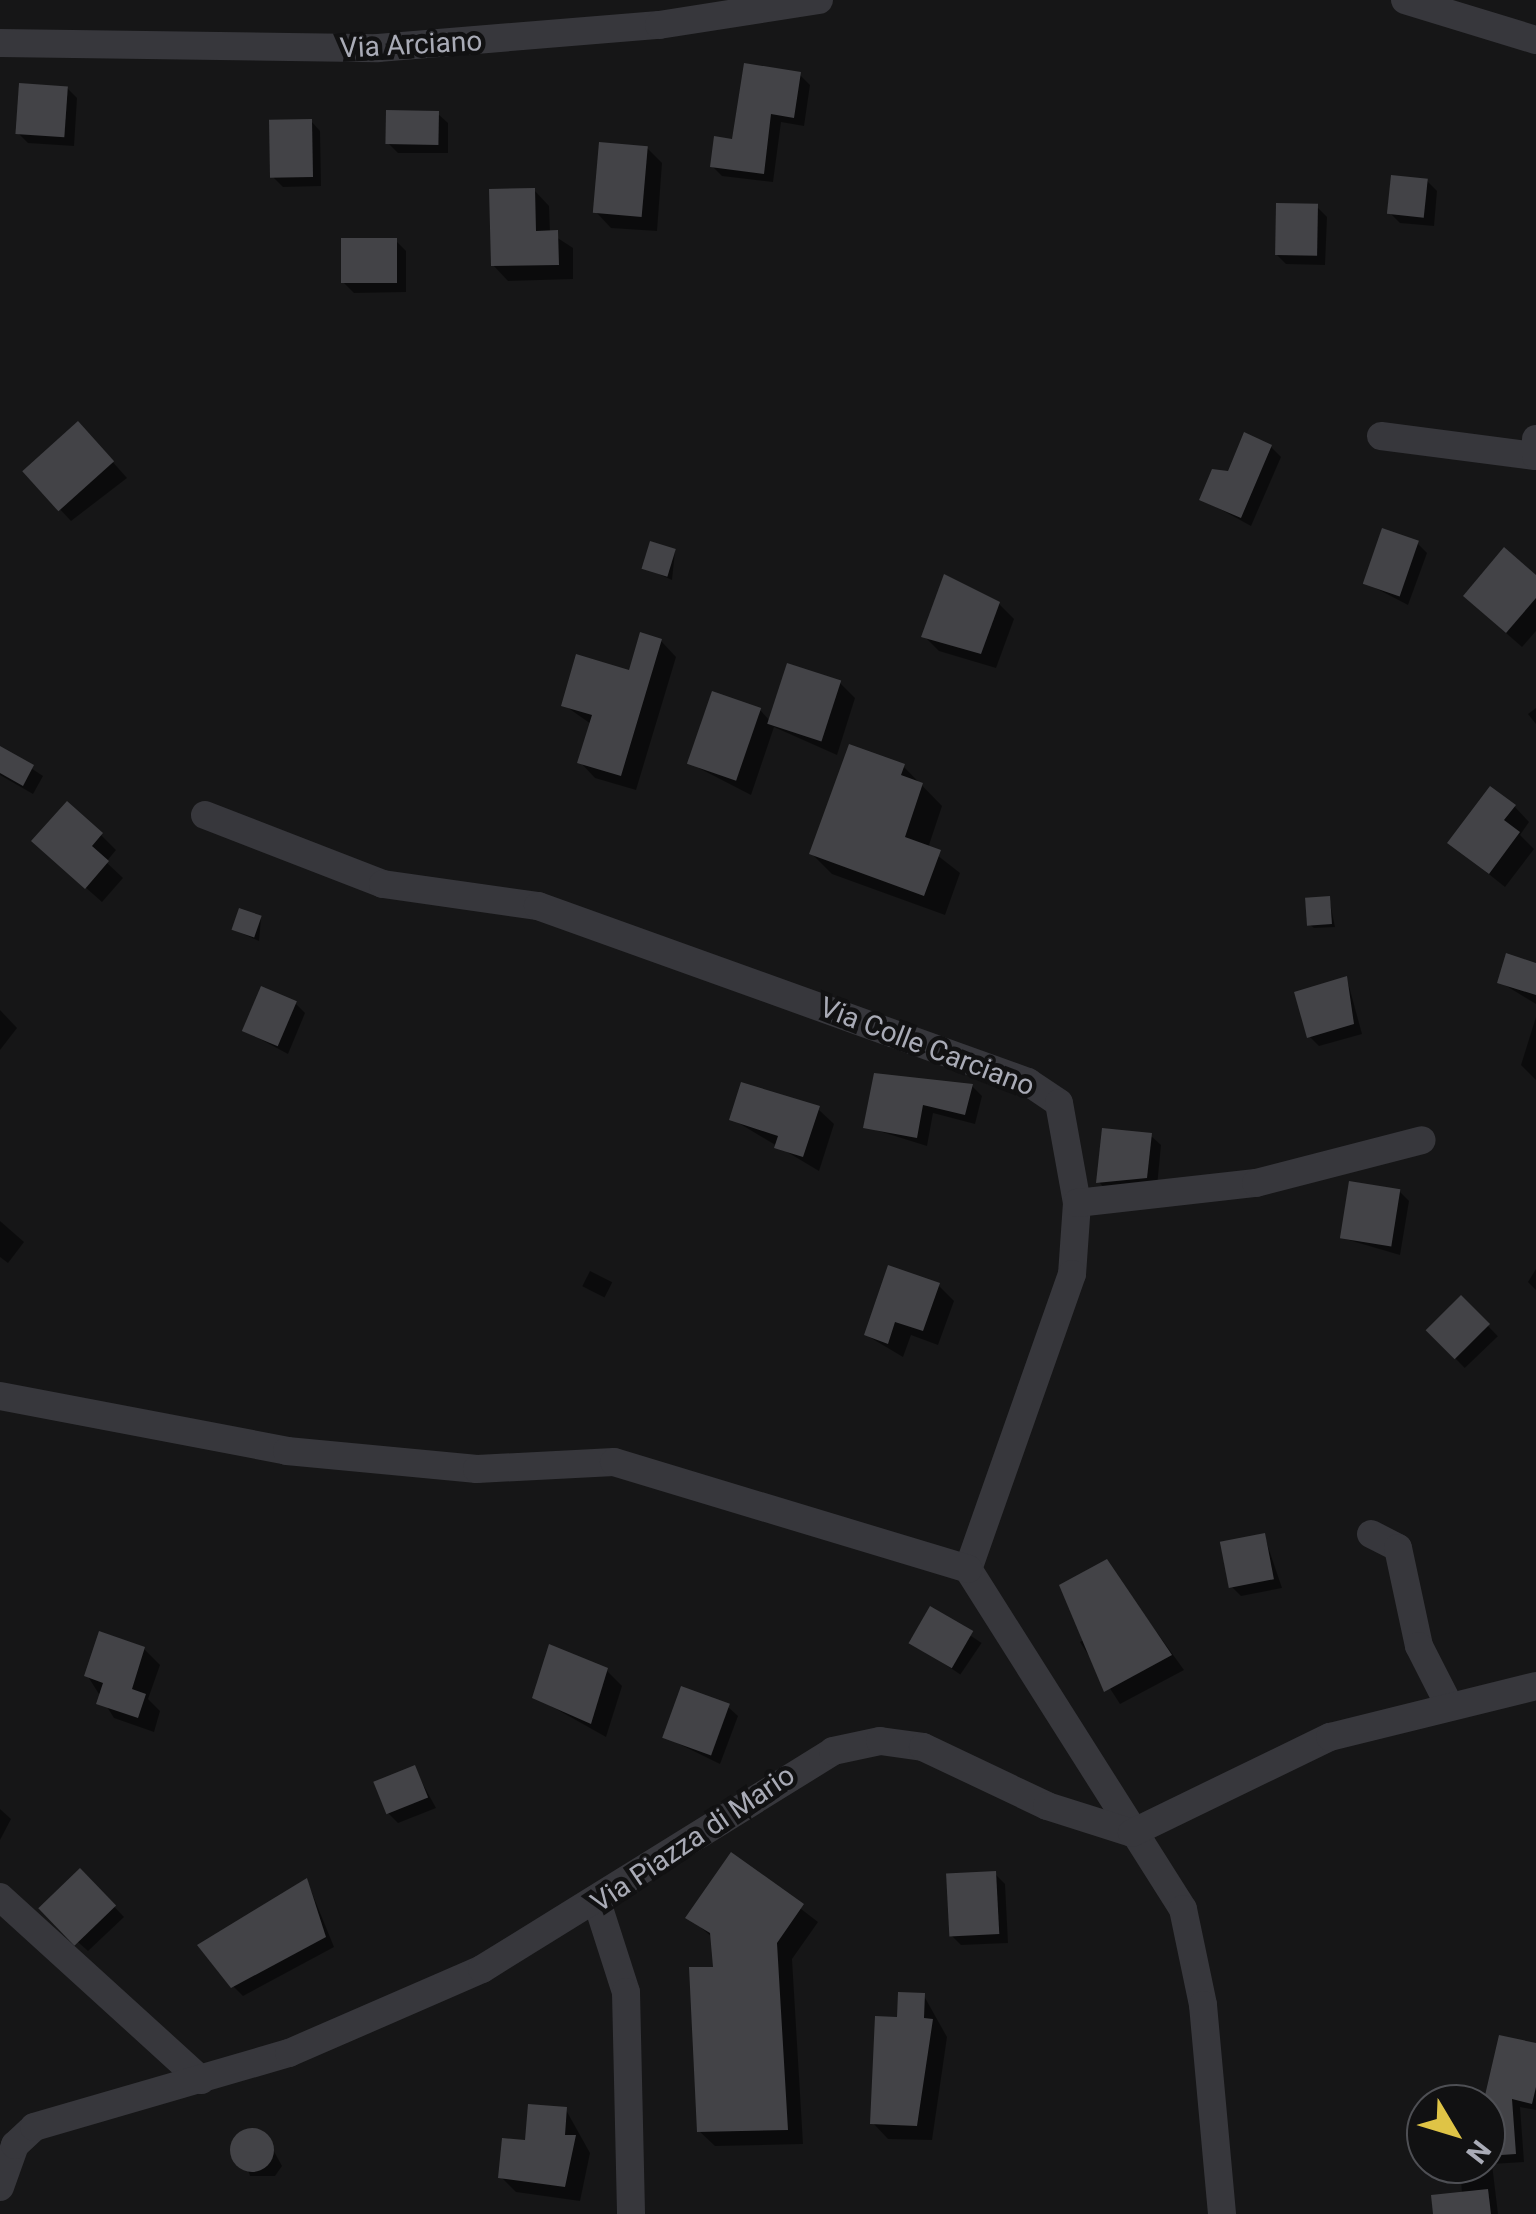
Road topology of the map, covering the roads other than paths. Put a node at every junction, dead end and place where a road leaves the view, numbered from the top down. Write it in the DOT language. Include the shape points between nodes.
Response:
graph roads {
  1 [pos="819,0"];
  2 [pos="1405,0"];
  3 [pos="1536,40"];
  4 [pos="0,44"];
  5 [pos="1381,436"];
  6 [pos="1536,439"];
  7 [pos="1536,456"];
  8 [pos="205,815"];
  9 [pos="1422,1140"];
  10 [pos="1077,1203"];
  11 [pos="0,1396"];
  12 [pos="1371,1534"];
  13 [pos="968,1569"];
  14 [pos="1536,1686"];
  15 [pos="1448,1703"];
  16 [pos="1132,1833"];
  17 [pos="0,1898"];
  18 [pos="598,1905"];
  19 [pos="201,2080"];
  20 [pos="10,2132"];
  21 [pos="0,2187"];
  22 [pos="631,2214"];
  23 [pos="1222,2214"];
  1 -- 4 [label="street, Via Arciano" via="620,30 378,48"];
  2 -- 3 [label="street"];
  5 -- 7 [label="street"];
  6 -- 7 [label="street"];
  8 -- 10 [label="street, Via Colle Carciano" via="383,884 538,906 1028,1082 1068,1118"];
  9 -- 10 [label="street" via="1256,1183"];
  10 -- 13 [label="street, Via Colle Carciano" via="1062,1312"];
  11 -- 13 [label="street" via="287,1451 477,1469 614,1462"];
  12 -- 15 [label="street" via="1398,1548 1419,1646"];
  13 -- 16 [label="street"];
  14 -- 15 [label="street"];
  15 -- 16 [label="street" via="1330,1736"];
  16 -- 18 [label="street, Via Piazza di Mario" via="1047,1806 947,1756 872,1742 783,1776"];
  16 -- 23 [label="street" via="1178,1900 1192,1940"];
  17 -- 19 [label="street"];
  18 -- 19 [label="street, Via Piazza di Mario" via="374,2019"];
  18 -- 22 [label="street" via="626,1992"];
  19 -- 20 [label="street, Via Piazza di Mario"];
  20 -- 21 [label="street, Via Piazza di Mario"];
}
